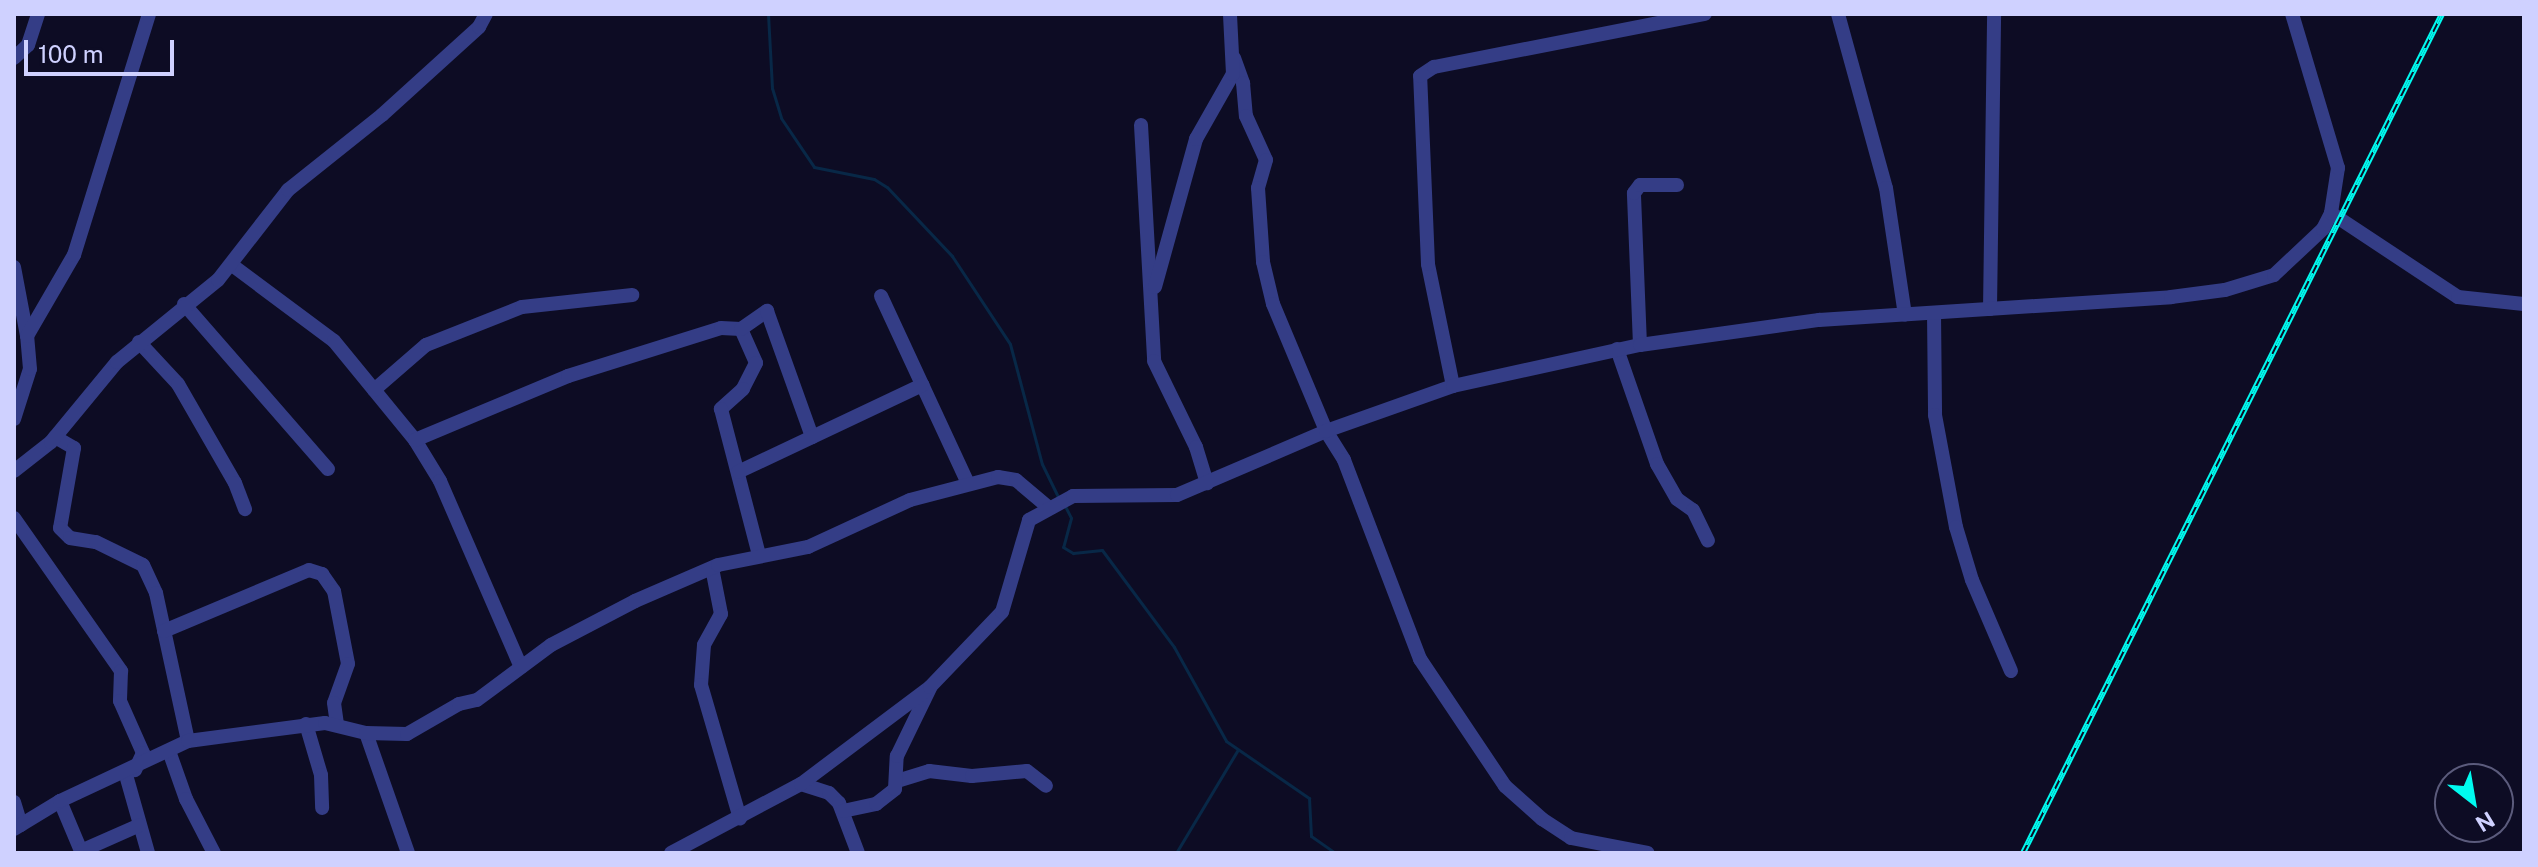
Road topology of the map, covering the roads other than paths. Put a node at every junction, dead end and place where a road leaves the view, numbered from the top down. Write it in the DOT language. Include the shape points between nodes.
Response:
graph roads {
  1 [pos="38,14"];
  2 [pos="149,14"];
  3 [pos="486,14"];
  4 [pos="1230,14"];
  5 [pos="1705,14"];
  6 [pos="1838,14"];
  7 [pos="1994,14"];
  8 [pos="2292,14"];
  9 [pos="14,58"];
  10 [pos="1234,58"];
  11 [pos="1141,125"];
  12 [pos="1677,185"];
  13 [pos="2331,213"];
  14 [pos="232,265"];
  15 [pos="14,267"];
  16 [pos="632,295"];
  17 [pos="1152,295"];
  18 [pos="881,296"];
  19 [pos="184,304"];
  20 [pos="2524,304"];
  21 [pos="1990,309"];
  22 [pos="1934,313"];
  23 [pos="1905,315"];
  24 [pos="741,329"];
  25 [pos="27,336"];
  26 [pos="139,342"];
  27 [pos="1640,345"];
  28 [pos="1617,349"];
  29 [pos="922,385"];
  30 [pos="1453,386"];
  31 [pos="374,390"];
  32 [pos="16,411"];
  33 [pos="1326,431"];
  34 [pos="55,437"];
  35 [pos="812,437"];
  36 [pos="415,440"];
  37 [pos="328,469"];
  38 [pos="14,471"];
  39 [pos="738,472"];
  40 [pos="968,483"];
  41 [pos="1207,483"];
  42 [pos="1059,502"];
  43 [pos="245,509"];
  44 [pos="14,518"];
  45 [pos="1708,541"];
  46 [pos="759,555"];
  47 [pos="712,568"];
  48 [pos="164,631"];
  49 [pos="521,667"];
  50 [pos="2011,671"];
  51 [pos="930,687"];
  52 [pos="306,724"];
  53 [pos="337,724"];
  54 [pos="366,733"];
  55 [pos="188,741"];
  56 [pos="169,751"];
  57 [pos="130,772"];
  58 [pos="897,781"];
  59 [pos="801,784"];
  60 [pos="1046,786"];
  61 [pos="60,801"];
  62 [pos="14,802"];
  63 [pos="322,808"];
  64 [pos="843,811"];
  65 [pos="740,818"];
  66 [pos="140,825"];
  67 [pos="18,827"];
  68 [pos="148,853"];
  69 [pos="214,853"];
  70 [pos="408,853"];
  71 [pos="671,853"];
  72 [pos="858,853"];
  73 [pos="1648,853"];
  1 -- 9 [label="street" via="28,45"];
  2 -- 25 [label="street" via="74,255"];
  3 -- 14 [label="street" via="479,27 382,115 288,190"];
  4 -- 10 [label="street"];
  5 -- 30 [label="street" via="1434,67 1420,76 1428,264"];
  6 -- 23 [label="street" via="1886,188"];
  7 -- 21 [label="street"];
  8 -- 13 [label="street" via="2336,149"];
  10 -- 17 [label="street" via="1233,74 1196,139"];
  10 -- 33 [label="street" via="1246,116 1266,160 1258,188 1263,262 1273,304"];
  11 -- 17 [label="street"];
  12 -- 27 [label="street" via="1640,185 1634,193"];
  13 -- 20 [label="street" via="2458,297"];
  13 -- 21 [label="street" via="2292,262 2252,284 2171,297"];
  14 -- 19 [label="street"];
  14 -- 31 [label="street" via="311,320"];
  15 -- 25 [label="street"];
  16 -- 31 [label="street" via="522,307 426,345"];
  17 -- 41 [label="street" via="1154,361 1196,447"];
  18 -- 29 [label="street"];
  19 -- 26 [label="street"];
  19 -- 37 [label="street"];
  21 -- 22 [label="street"];
  22 -- 23 [label="street"];
  22 -- 50 [label="street" via="1935,415 1956,527"];
  23 -- 27 [label="street" via="1819,320"];
  24 -- 35 [label="street" via="767,311"];
  24 -- 36 [label="street" via="721,328 568,376"];
  24 -- 39 [label="street" via="756,363 743,389 721,409"];
  25 -- 32 [label="street" via="30,369"];
  26 -- 34 [label="street"];
  26 -- 43 [label="street" via="178,384"];
  27 -- 28 [label="street"];
  28 -- 30 [label="street"];
  28 -- 45 [label="street" via="1657,464 1677,499 1693,510"];
  29 -- 35 [label="street"];
  29 -- 40 [label="street"];
  30 -- 33 [label="street"];
  31 -- 36 [label="street"];
  33 -- 41 [label="street"];
  33 -- 73 [label="street" via="1344,460 1420,659 1505,786 1571,838"];
  34 -- 38 [label="street"];
  34 -- 48 [label="street" via="74,448 60,528 70,538 96,542 143,565"];
  35 -- 39 [label="street"];
  36 -- 49 [label="street" via="440,481"];
  39 -- 46 [label="street"];
  40 -- 42 [label="street" via="998,477 1016,480"];
  40 -- 46 [label="street" via="910,500 808,547"];
  41 -- 42 [label="street" via="1177,495 1087,492"];
  42 -- 51 [label="street" via="1029,520 1009,595 995,623"];
  44 -- 57 [label="street" via="121,671 120,701 143,753"];
  46 -- 47 [label="street"];
  47 -- 49 [label="street" via="588,625"];
  47 -- 65 [label="street" via="721,614 704,645 701,685"];
  48 -- 53 [label="street" via="309,570 322,574 334,591 348,664 334,703"];
  48 -- 55 [label="street"];
  49 -- 54 [label="street" via="477,700 407,734"];
  51 -- 58 [label="street" via="897,756"];
  51 -- 59 [label="street"];
  52 -- 53 [label="street"];
  52 -- 55 [label="street"];
  52 -- 63 [label="street" via="321,775"];
  53 -- 54 [label="street"];
  54 -- 70 [label="street"];
  55 -- 56 [label="street"];
  56 -- 57 [label="street"];
  56 -- 69 [label="street"];
  57 -- 61 [label="street"];
  57 -- 66 [label="street"];
  58 -- 60 [label="street" via="929,771 972,776 1027,771"];
  58 -- 64 [label="street" via="876,804"];
  59 -- 64 [label="street" via="829,793"];
  59 -- 65 [label="street"];
  61 -- 66 [label="street" via="81,851"];
  61 -- 67 [label="street"];
  62 -- 67 [label="street"];
  64 -- 72 [label="street"];
  65 -- 71 [label="street"];
  66 -- 68 [label="street"];
}
